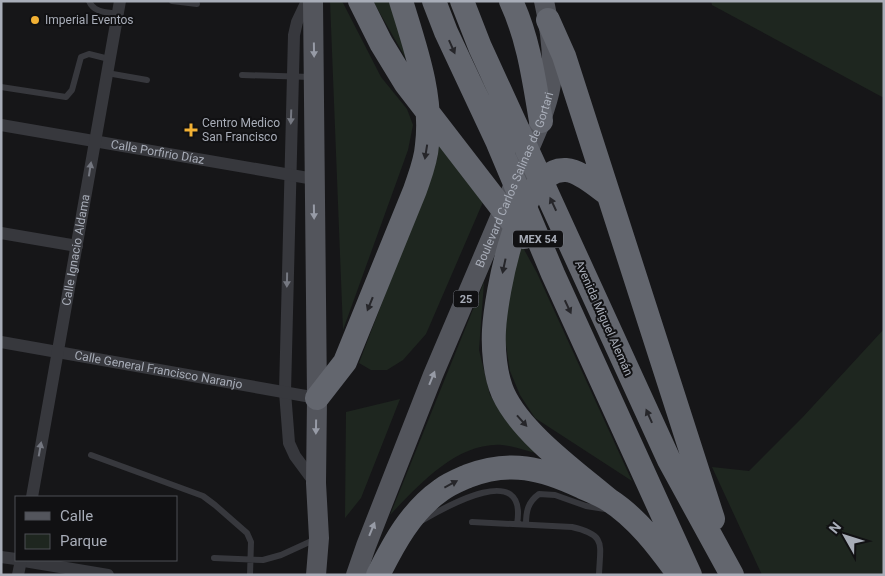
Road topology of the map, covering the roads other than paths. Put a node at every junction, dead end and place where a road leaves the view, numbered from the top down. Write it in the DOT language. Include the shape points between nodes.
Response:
graph roads {
  1 [pos="89,1"];
  2 [pos="172,1"];
  3 [pos="307,1"];
  4 [pos="314,1"];
  5 [pos="360,1"];
  6 [pos="401,1"];
  7 [pos="434,1"];
  8 [pos="462,1"];
  9 [pos="511,1"];
  10 [pos="197,4"];
  11 [pos="119,7"];
  12 [pos="546,10"];
  13 [pos="109,59"];
  14 [pos="107,74"];
  15 [pos="242,75"];
  16 [pos="292,76"];
  17 [pos="314,77"];
  18 [pos="146,80"];
  19 [pos="1,87"];
  20 [pos="541,121"];
  21 [pos="1,125"];
  22 [pos="94,141"];
  23 [pos="289,175"];
  24 [pos="314,179"];
  25 [pos="608,194"];
  26 [pos="1,233"];
  27 [pos="77,246"];
  28 [pos="553,274"];
  29 [pos="1,342"];
  30 [pos="58,352"];
  31 [pos="285,392"];
  32 [pos="317,398"];
  33 [pos="90,455"];
  34 [pos="316,483"];
  35 [pos="32,496"];
  36 [pos="617,506"];
  37 [pos="472,522"];
  38 [pos="516,524"];
  39 [pos="526,524"];
  40 [pos="400,534"];
  41 [pos="319,538"];
  42 [pos="1,557"];
  43 [pos="214,558"];
  44 [pos="15,559"];
  45 [pos="250,560"];
  46 [pos="19,561"];
  47 [pos="25,561"];
  48 [pos="729,570"];
  49 [pos="18,575"];
  50 [pos="108,575"];
  51 [pos="250,575"];
  52 [pos="316,575"];
  53 [pos="356,575"];
  54 [pos="378,575"];
  55 [pos="598,575"];
  56 [pos="679,575"];
  57 [pos="690,575"];
  1 -- 11 [label="lane" via="98,11"];
  2 -- 10 [label="lane"];
  3 -- 16 [label="street" via="294,34"];
  4 -- 17 [label="main road, one-way"];
  5 -- 28 [label="highway" via="406,84"];
  6 -- 32 [label="highway, one-way" via="425,94 428,125 424,163 346,362"];
  7 -- 28 [label="highway, MEX 54, one-way"];
  48 -- 8 [label="highway, Avenida Miguel Alemán / MEX 54, one-way" via="669,460 480,47"];
  9 -- 20 [label="highway" via="531,59"];
  11 -- 13 [label="street, Calle Ignacio Aldama"];
  12 -- 20 [label="main road, Boulevard Carlos Salinas de Gortari / 25" via="552,63 551,86"];
  12 -- 25 [label="highway"];
  13 -- 14 [label="street, Calle Ignacio Aldama"];
  13 -- 19 [label="lane" via="88,54 81,57 72,90 66,97"];
  14 -- 18 [label="lane"];
  14 -- 22 [label="street, Calle Ignacio Aldama"];
  15 -- 16 [label="lane"];
  16 -- 17 [label="lane"];
  16 -- 23 [label="street, one-way"];
  17 -- 24 [label="main road"];
  53 -- 20 [label="main road, Boulevard Carlos Salinas de Gortari / 25, one-way" via="433,376"];
  21 -- 22 [label="street, Calle Porfirio Díaz"];
  22 -- 23 [label="street, Calle Porfirio Díaz"];
  27 -- 22 [label="street, Calle Ignacio Aldama, one-way"];
  23 -- 24 [label="street, Calle Porfirio Díaz"];
  23 -- 31 [label="street, one-way"];
  24 -- 32 [label="main road, one-way"];
  25 -- 36 [label="highway, one-way" via="585,178 565,170 538,183 525,205 507,255 494,330 502,390 518,418"];
  25 -- 48 [label="highway"];
  26 -- 27 [label="street"];
  27 -- 30 [label="street, Calle Ignacio Aldama"];
  28 -- 57 [label="highway, MEX 54, one-way"];
  29 -- 30 [label="street, Calle General Francisco Naranjo"];
  30 -- 31 [label="street, Calle General Francisco Naranjo"];
  35 -- 30 [label="street, Calle Ignacio Aldama, one-way"];
  31 -- 32 [label="street, Calle General Francisco Naranjo"];
  31 -- 34 [label="street" via="289,442 295,456"];
  32 -- 34 [label="main road, one-way"];
  33 -- 45 [label="lane" via="190,491 216,505 247,533 251,542"];
  34 -- 41 [label="main road"];
  36 -- 39 [label="lane" via="586,506 555,495 538,494 528,507"];
  40 -- 36 [label="highway, one-way" via="418,511 441,490 460,480 501,467 544,472"];
  36 -- 56 [label="highway" via="657,544"];
  37 -- 38 [label="lane"];
  38 -- 39 [label="lane"];
  38 -- 40 [label="lane" via="518,507 513,497 500,490 472,496"];
  39 -- 55 [label="lane" via="572,526 593,533 600,544"];
  40 -- 54 [label="highway"];
  41 -- 45 [label="lane" via="281,555"];
  41 -- 52 [label="main road"];
  42 -- 44 [label="street"];
  43 -- 45 [label="lane"];
  45 -- 51 [label="lane"];
  46 -- 49 [label="street"];
  47 -- 50 [label="street"];
}
